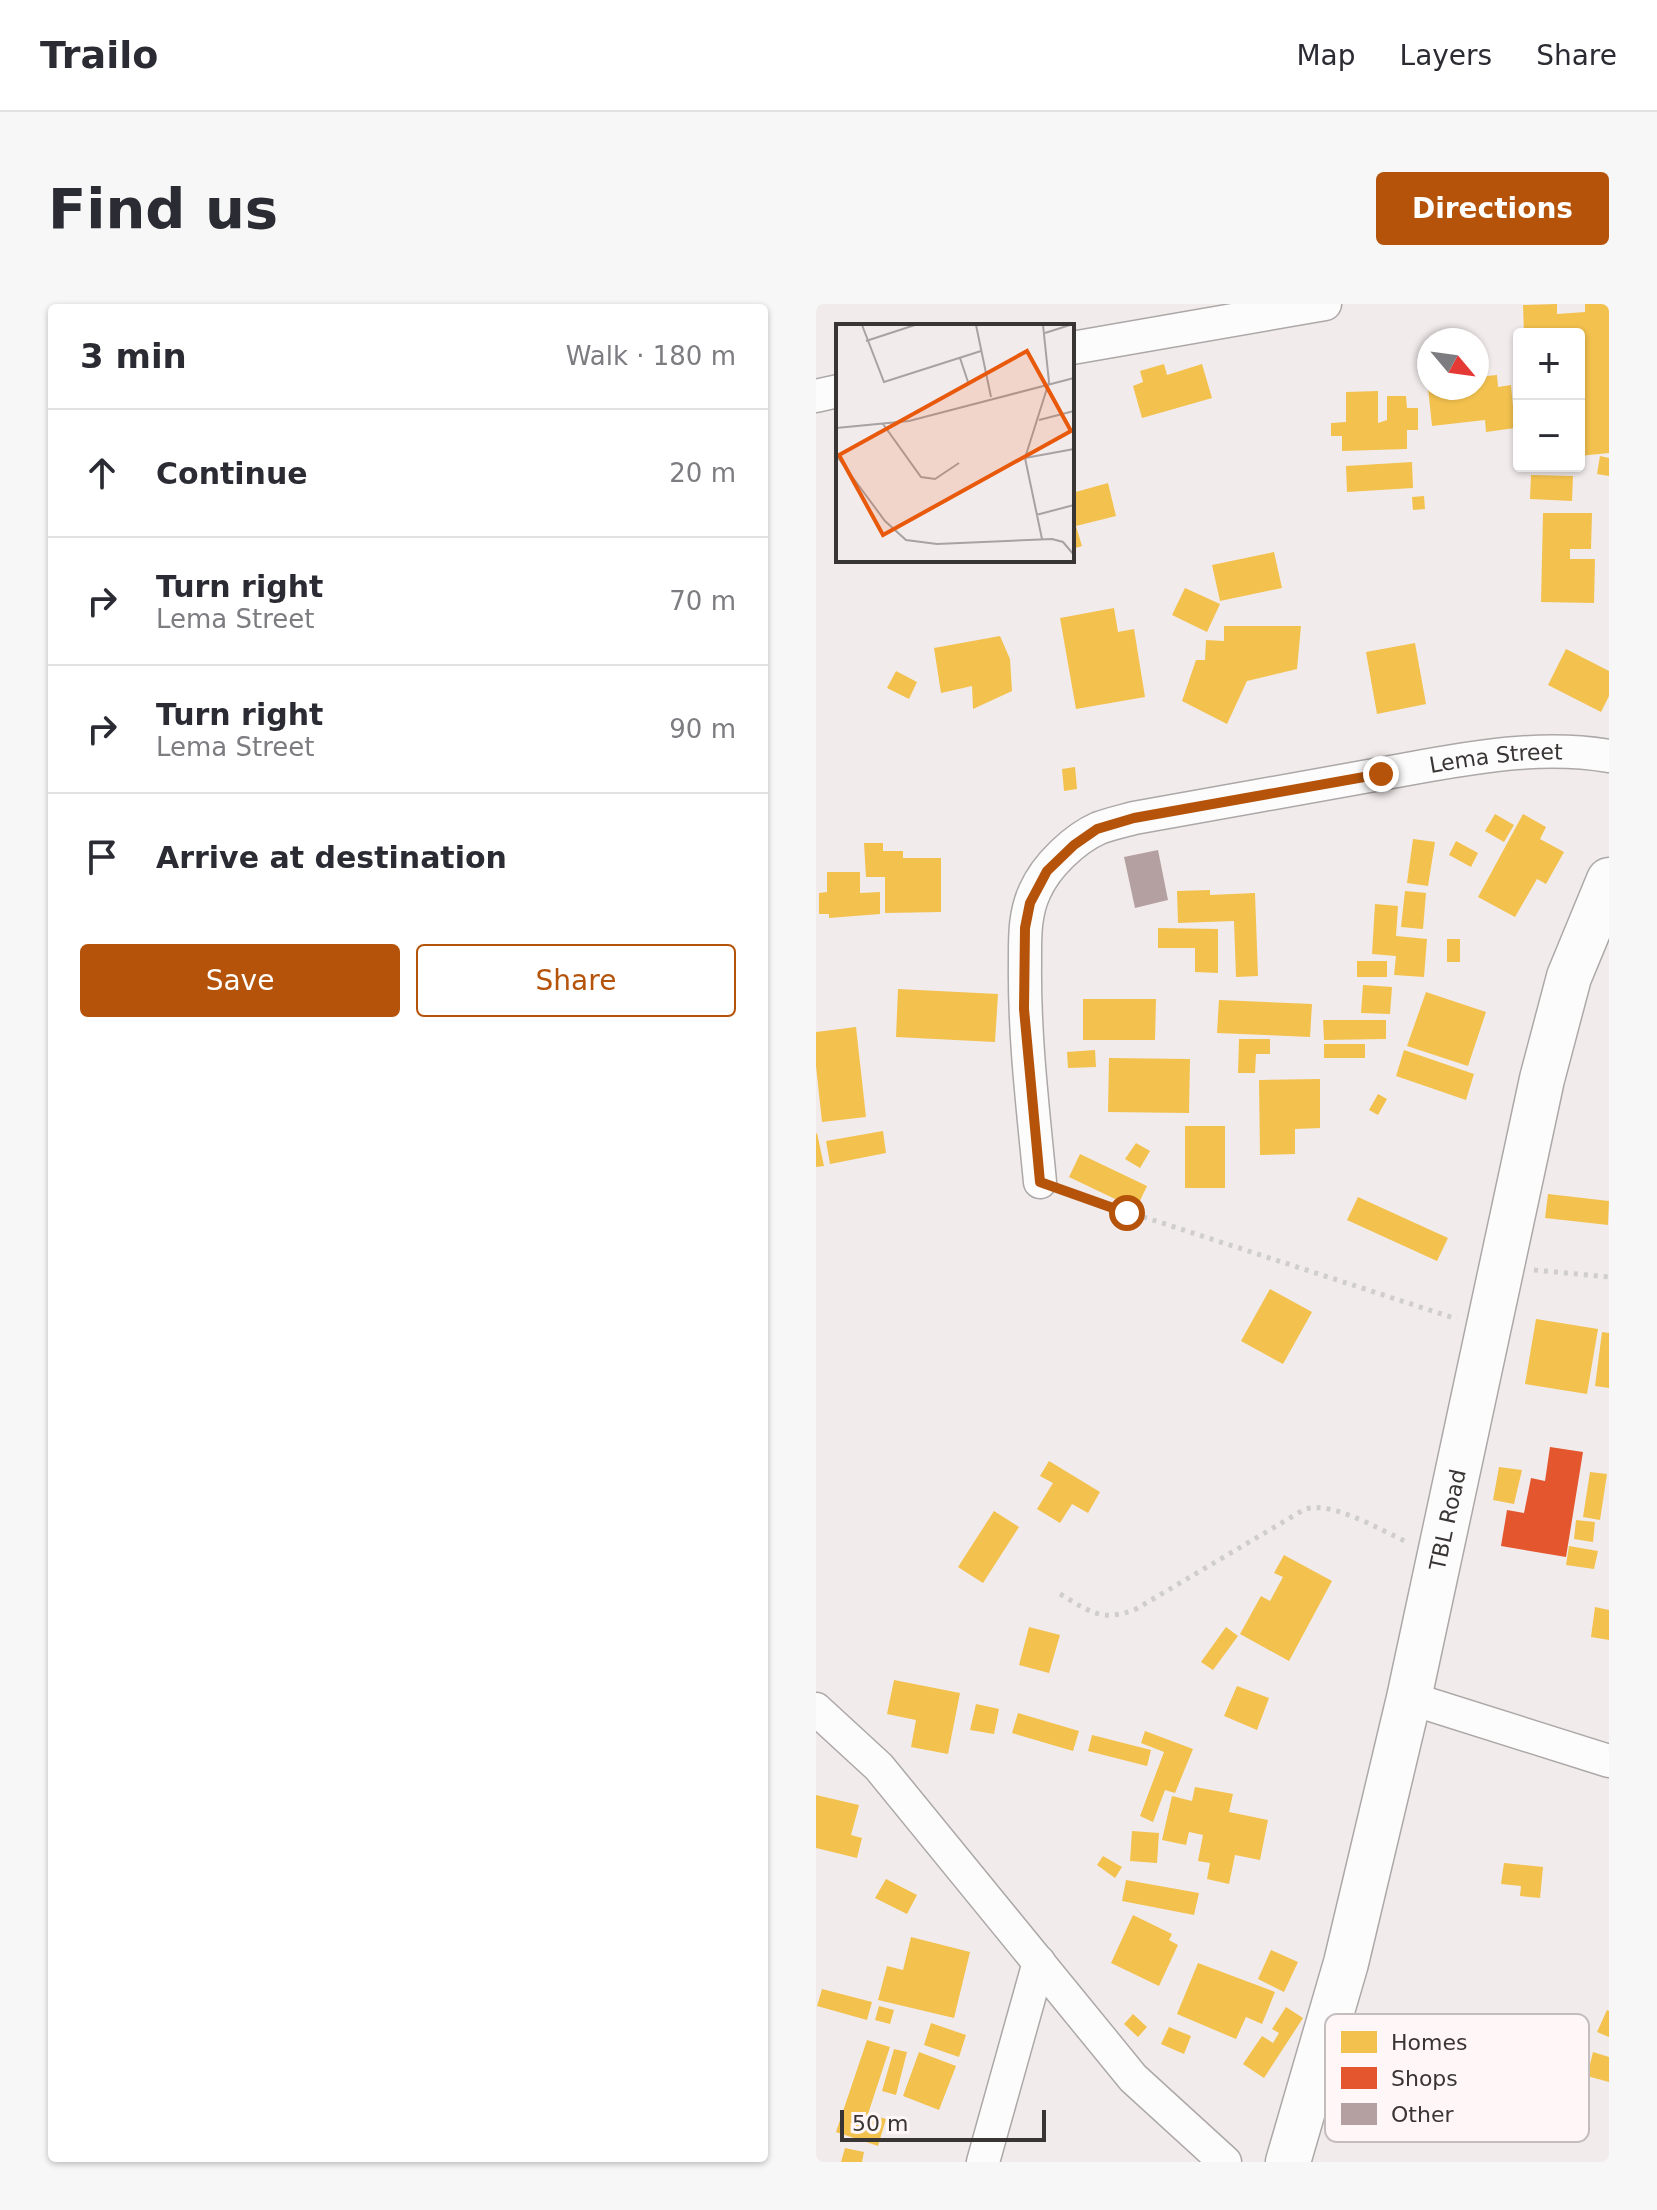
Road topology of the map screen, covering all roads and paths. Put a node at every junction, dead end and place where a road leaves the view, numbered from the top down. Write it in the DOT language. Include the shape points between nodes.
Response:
graph roads {
  1 [pos="1325,304"];
  2 [pos="1074,348"];
  3 [pos="836,391"];
  4 [pos="816,396"];
  5 [pos="1609,756"];
  6 [pos="1609,880"];
  7 [pos="1040,1182"];
  8 [pos="1501,1268"];
  9 [pos="1609,1277"];
  10 [pos="1489,1328"];
  11 [pos="1441,1557"];
  12 [pos="1060,1594"];
  13 [pos="1409,1698"];
  14 [pos="816,1709"];
  15 [pos="1609,1761"];
  16 [pos="1039,1962"];
  17 [pos="1331,2014"];
  18 [pos="1325,2035"];
  19 [pos="983,2162"];
  20 [pos="1225,2162"];
  21 [pos="1288,2162"];
  1 -- 2 [label="street"];
  3 -- 4 [label="street"];
  5 -- 7 [label="street, Lema Street" via="1514,753 1453,761 1134,818 1097,829 1074,845 1052,864 1036,889 1025,928 1024,1009"];
  6 -- 8 [label="street, TBL Road" via="1569,977"];
  7 -- 10 [label="path"];
  8 -- 9 [label="path"];
  8 -- 10 [label="street, TBL Road"];
  10 -- 11 [label="street, TBL Road"];
  11 -- 12 [label="path" via="1314,1506 1122,1615 1092,1613"];
  11 -- 13 [label="street, TBL Road"];
  13 -- 15 [label="street"];
  13 -- 17 [label="street, TBL Road"];
  14 -- 16 [label="street" via="879,1767"];
  16 -- 19 [label="street"];
  16 -- 20 [label="street" via="1133,2078"];
  18 -- 21 [label="street, TBL Road"];
}
